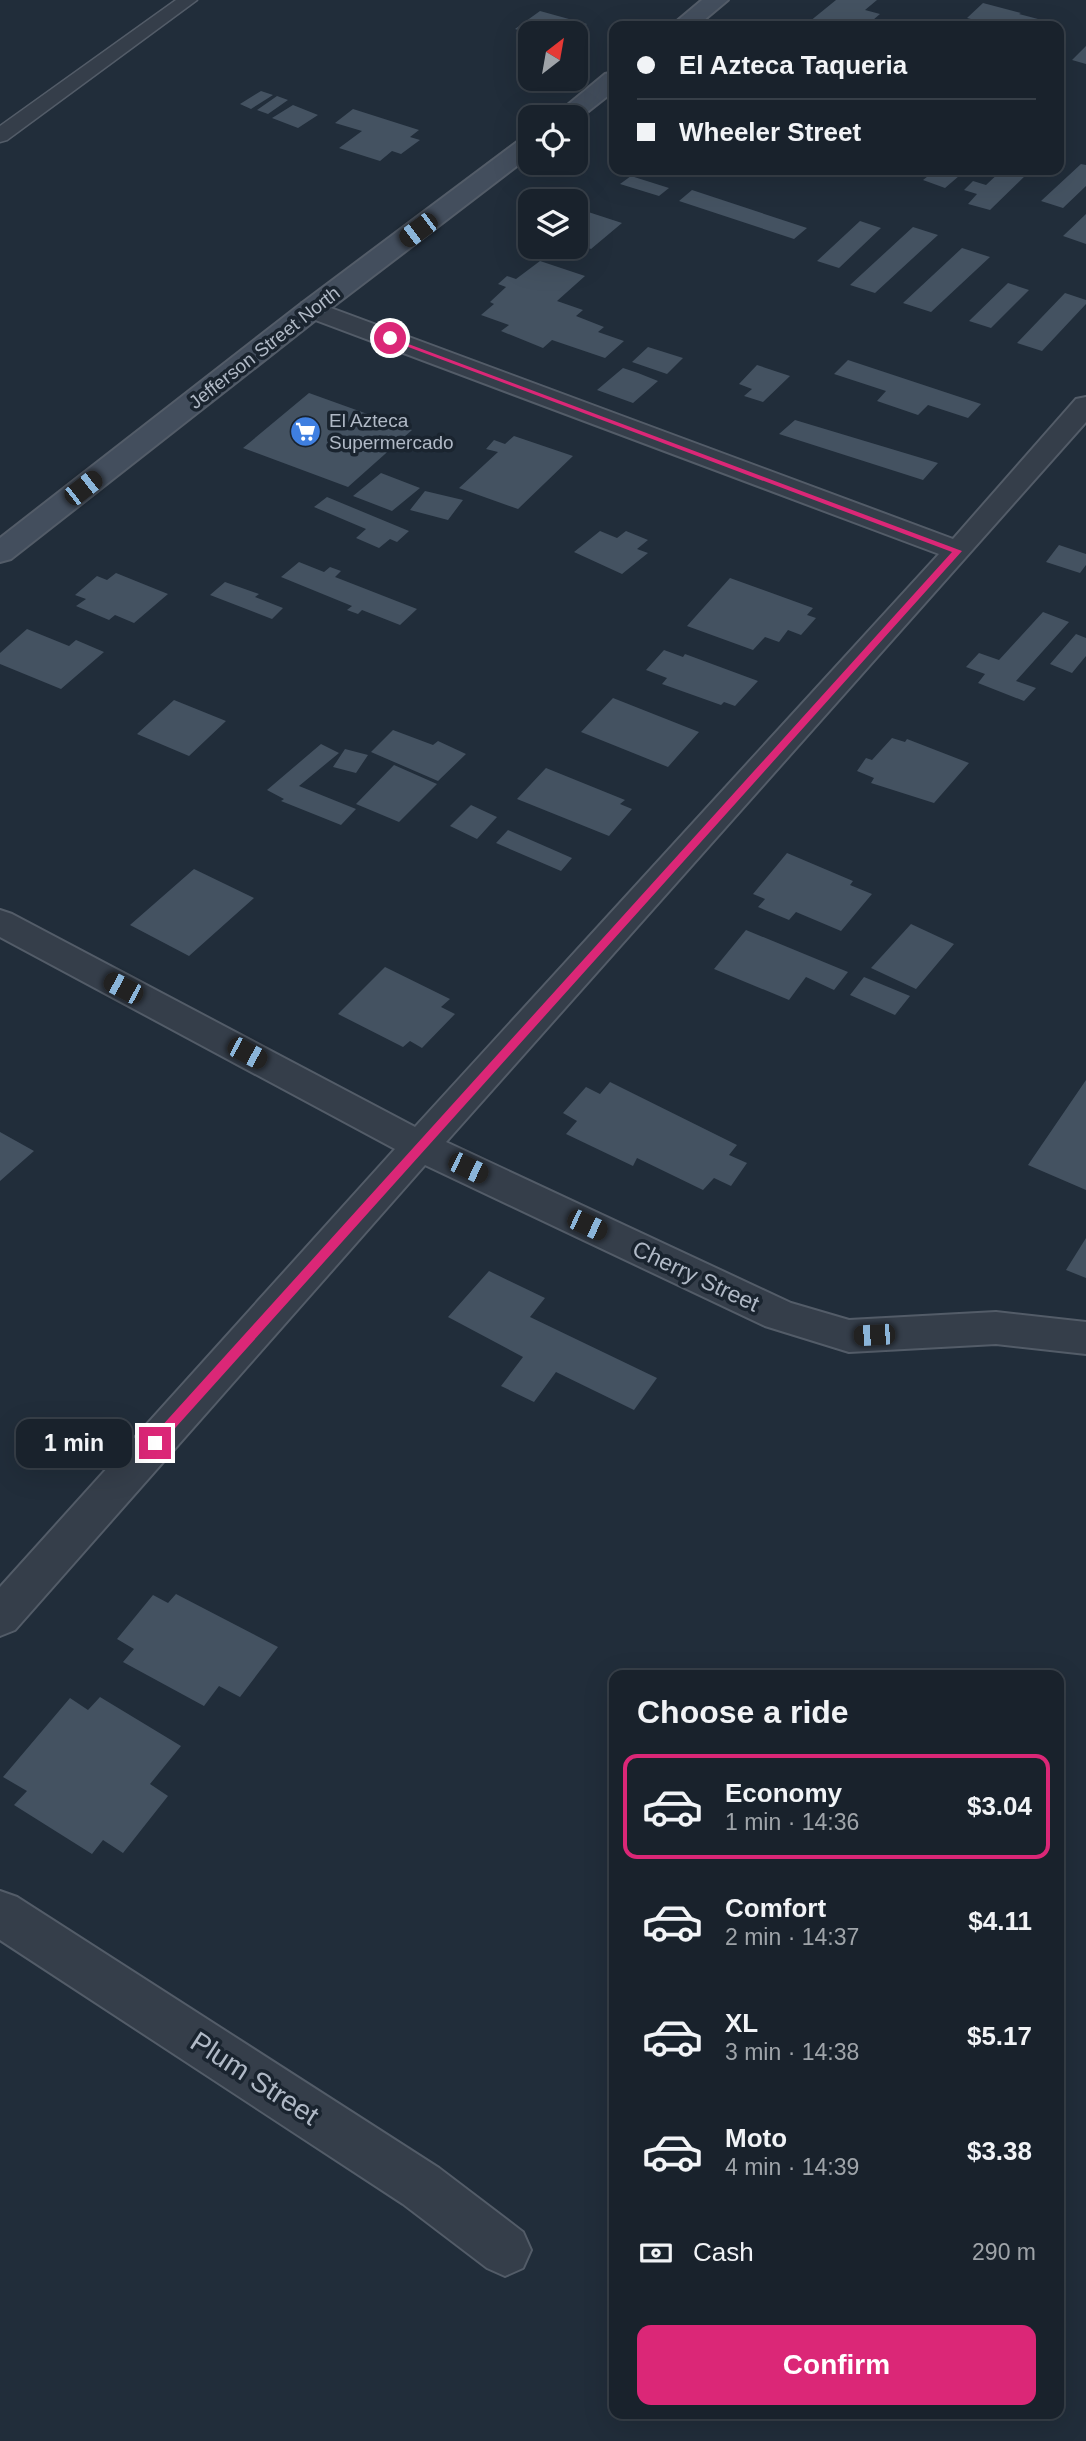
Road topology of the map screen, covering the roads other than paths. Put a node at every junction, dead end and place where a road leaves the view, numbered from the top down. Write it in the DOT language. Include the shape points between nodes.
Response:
graph roads {
  1 [pos="188,0"];
  2 [pos="716,0"];
  3 [pos="689,21"];
  4 [pos="609,83"];
  5 [pos="580,105"];
  6 [pos="0,136"];
  7 [pos="518,153"];
  8 [pos="312,309"];
  9 [pos="1086,405"];
  10 [pos="958,551"];
  11 [pos="0,554"];
  12 [pos="0,922"];
  13 [pos="420,1146"];
  14 [pos="1086,1338"];
  15 [pos="0,1616"];
  16 [pos="0,1913"];
  17 [pos="505,2250"];
  1 -- 6 [label="lane"];
  2 -- 3 [label="main road"];
  4 -- 5 [label="main road"];
  7 -- 8 [label="main road, Jefferson Street North"];
  8 -- 10 [label="street"];
  8 -- 11 [label="main road, Jefferson Street North"];
  9 -- 10 [label="street"];
  10 -- 13 [label="street"];
  12 -- 13 [label="street, Cherry Street"];
  13 -- 14 [label="street, Cherry Street" via="779,1315 849,1336 996,1328"];
  13 -- 15 [label="street"];
  16 -- 17 [label="street, Plum Street" via="421,2186"];
}
